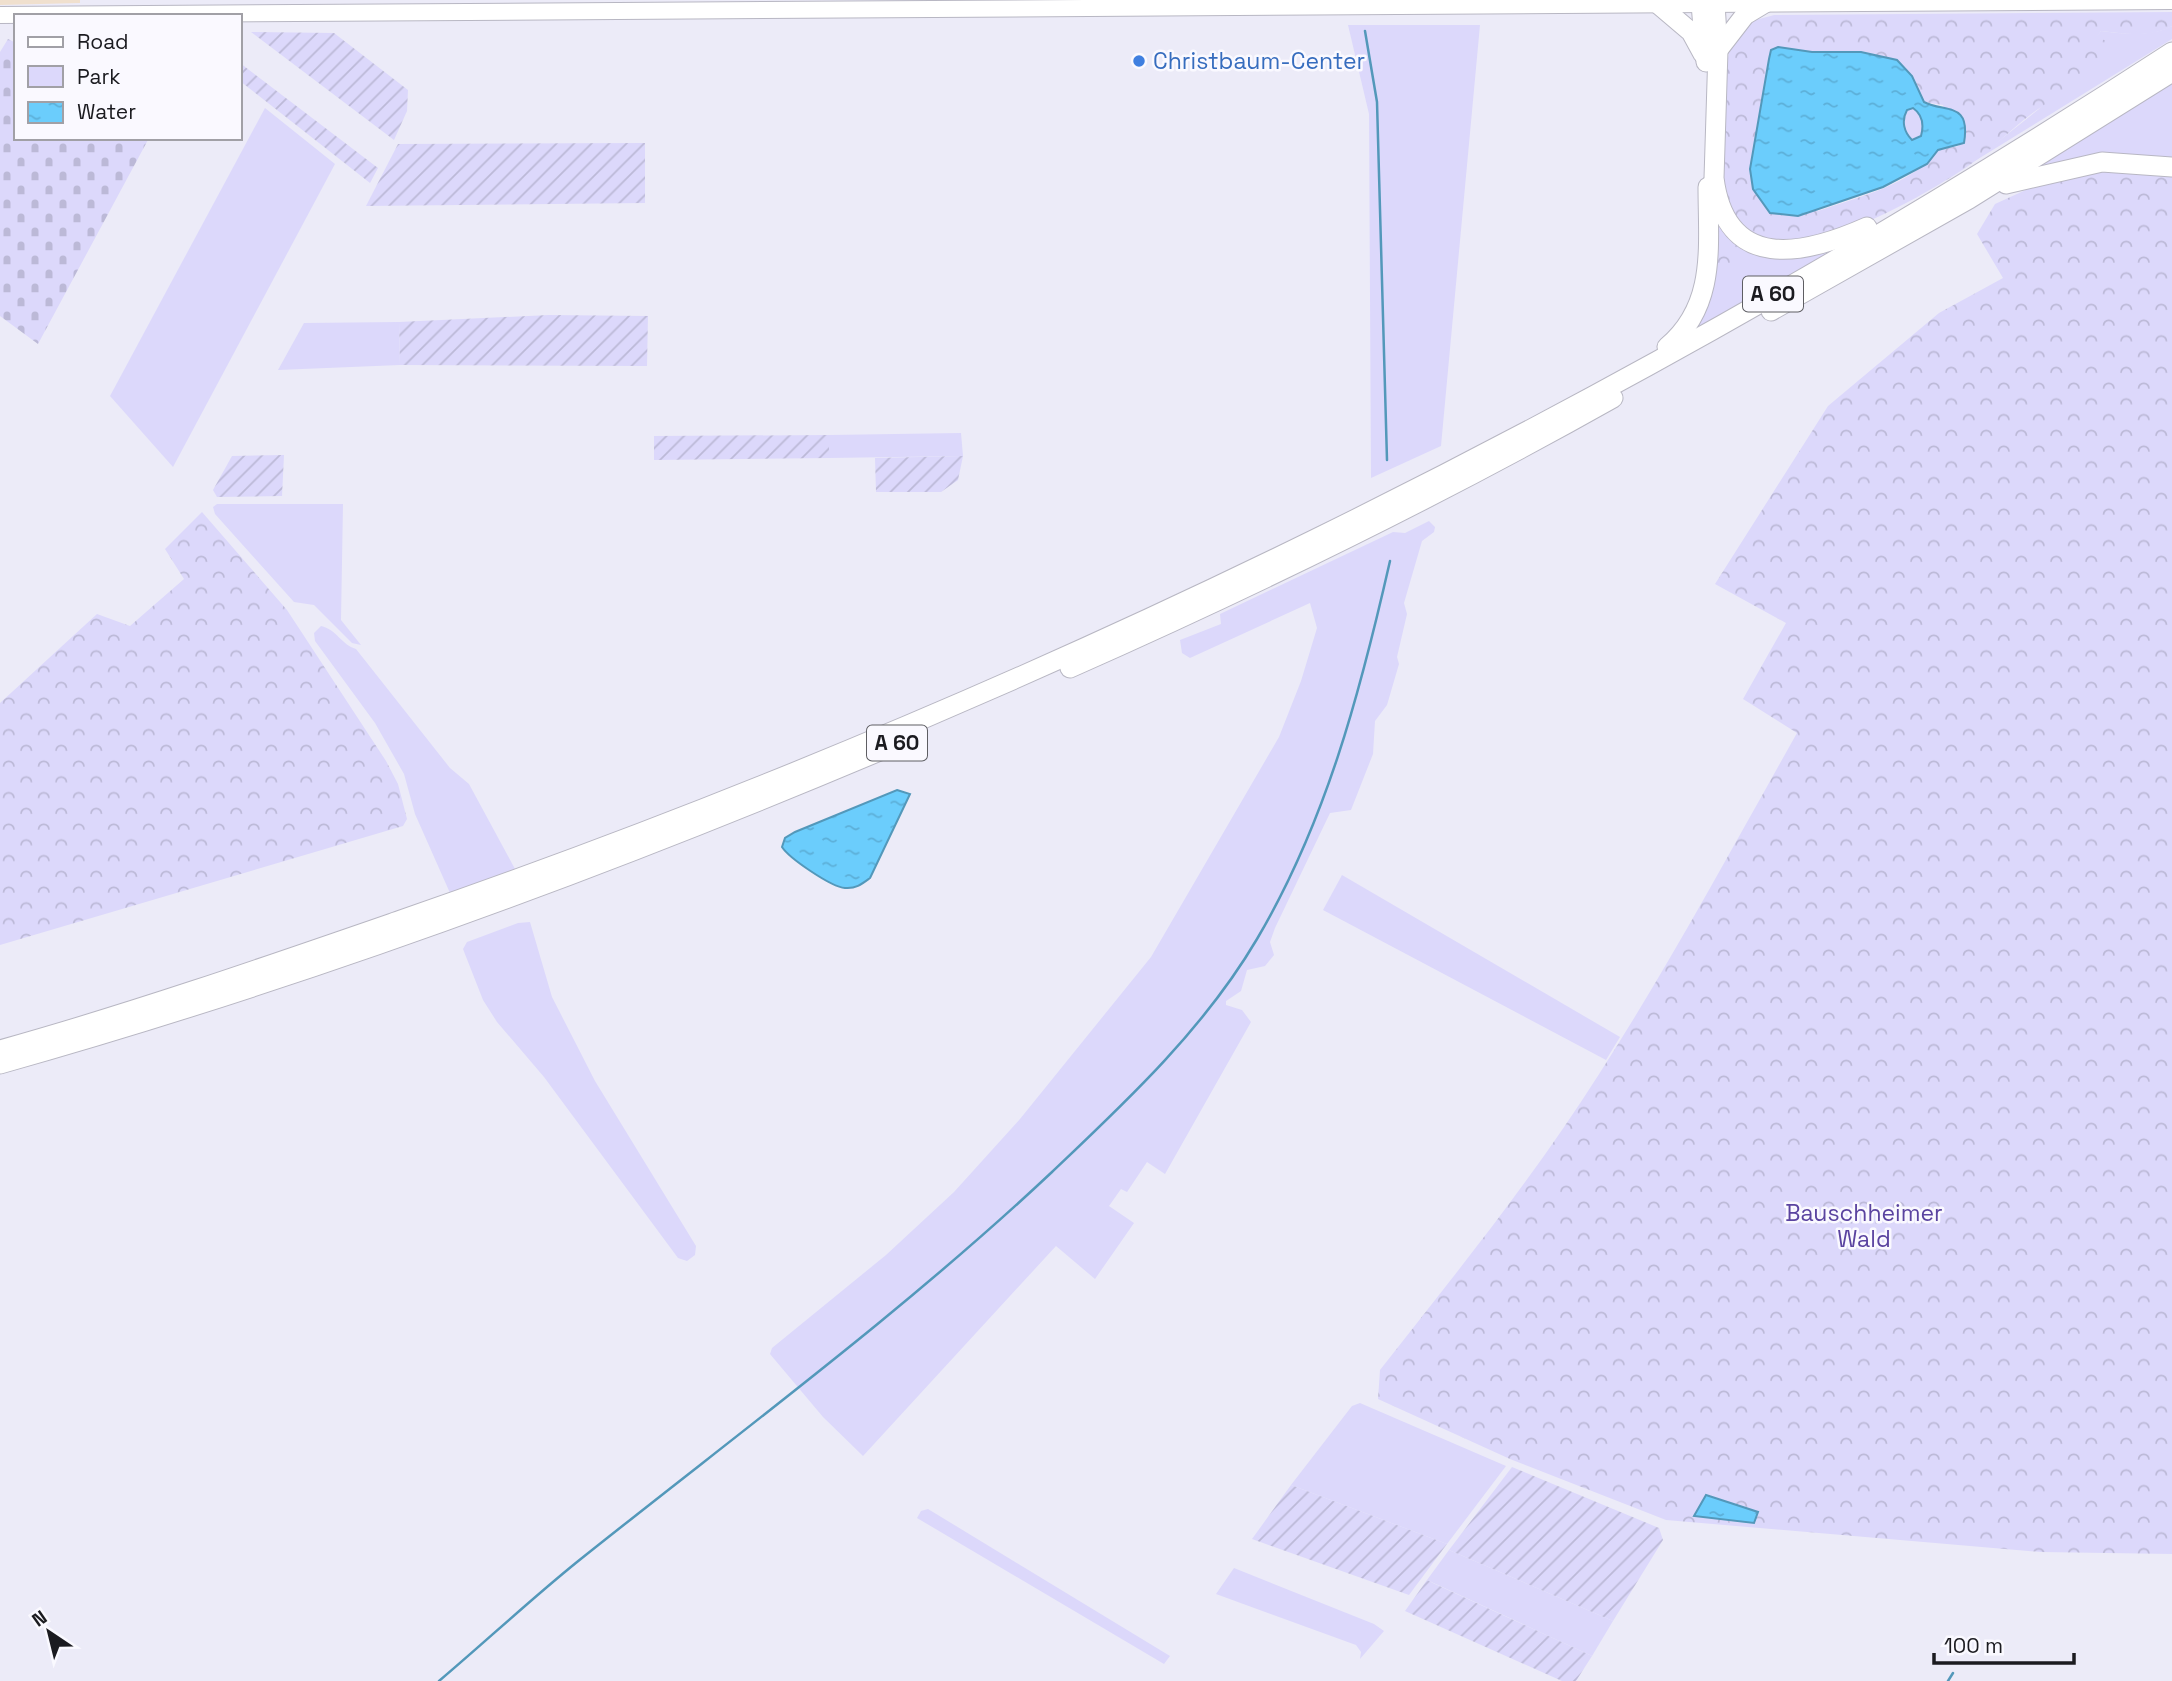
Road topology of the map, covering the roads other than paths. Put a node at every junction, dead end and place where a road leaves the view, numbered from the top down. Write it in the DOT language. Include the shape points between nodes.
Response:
graph roads {
  1 [pos="2172,1"];
  2 [pos="1765,3"];
  3 [pos="1708,4"];
  4 [pos="1658,5"];
  5 [pos="61,14"];
  6 [pos="2172,52"];
  7 [pos="1712,55"];
  8 [pos="2172,72"];
  9 [pos="2172,166"];
  10 [pos="1969,199"];
  11 [pos="1918,209"];
  12 [pos="1627,376"];
  13 [pos="0,1050"];
  14 [pos="0,1064"];
  1 -- 2 [label="main road"];
  2 -- 3 [label="main road"];
  2 -- 7 [label="highway" via="1745,15"];
  3 -- 4 [label="main road"];
  3 -- 7 [label="highway"];
  4 -- 5 [label="main road"];
  4 -- 7 [label="highway"];
  6 -- 11 [label="highway, A 60"];
  7 -- 11 [label="highway" via="1714,178 1721,209 1740,234 1773,250 1814,248"];
  7 -- 12 [label="highway" via="1705,292 1686,328 1656,357"];
  8 -- 10 [label="highway, A 60"];
  9 -- 10 [label="highway" via="2121,161 2085,164"];
  10 -- 14 [label="highway, A 60" via="1503,460 1210,605 988,705 540,887 231,994"];
  11 -- 12 [label="highway, A 60"];
  12 -- 13 [label="highway, A 60" via="1205,592 850,749 537,873 226,980"];
}
